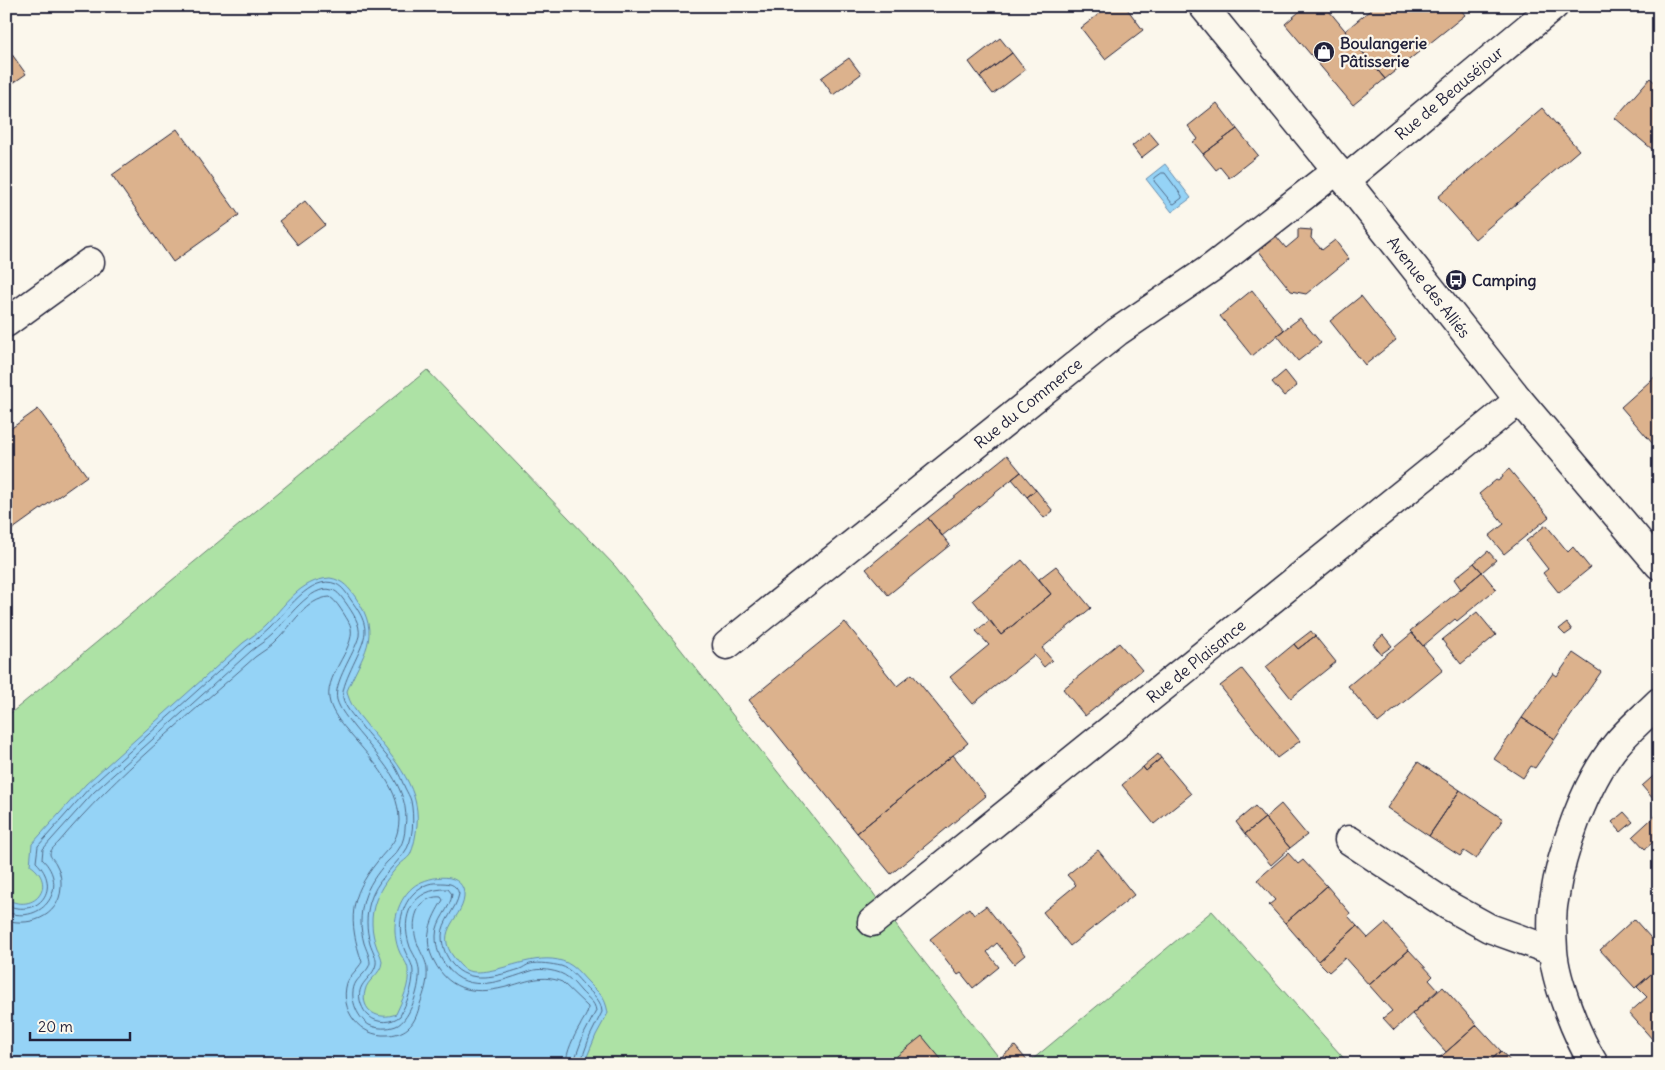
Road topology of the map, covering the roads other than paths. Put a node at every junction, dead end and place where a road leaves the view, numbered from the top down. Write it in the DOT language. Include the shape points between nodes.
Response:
graph roads {
  1 [pos="1203,6"];
  2 [pos="1554,6"];
  3 [pos="1341,175"];
  4 [pos="90,262"];
  5 [pos="6,323"];
  6 [pos="1519,400"];
  7 [pos="1659,565"];
  8 [pos="727,645"];
  9 [pos="1659,702"];
  10 [pos="1349,840"];
  11 [pos="872,922"];
  12 [pos="1553,951"];
  13 [pos="1594,1064"];
  1 -- 3 [label="street, Avenue des Alliés"];
  2 -- 3 [label="street, Rue de Beauséjour"];
  3 -- 6 [label="street, Avenue des Alliés"];
  3 -- 8 [label="street, Rue du Commerce" via="1117,332"];
  4 -- 5 [label="street"];
  6 -- 7 [label="street, Avenue des Alliés"];
  6 -- 11 [label="street, Rue de Plaisance"];
  9 -- 12 [label="street" via="1616,746 1596,777 1577,818 1554,901"];
  10 -- 12 [label="street" via="1449,906 1489,928"];
  12 -- 13 [label="street" via="1561,988"];
}
